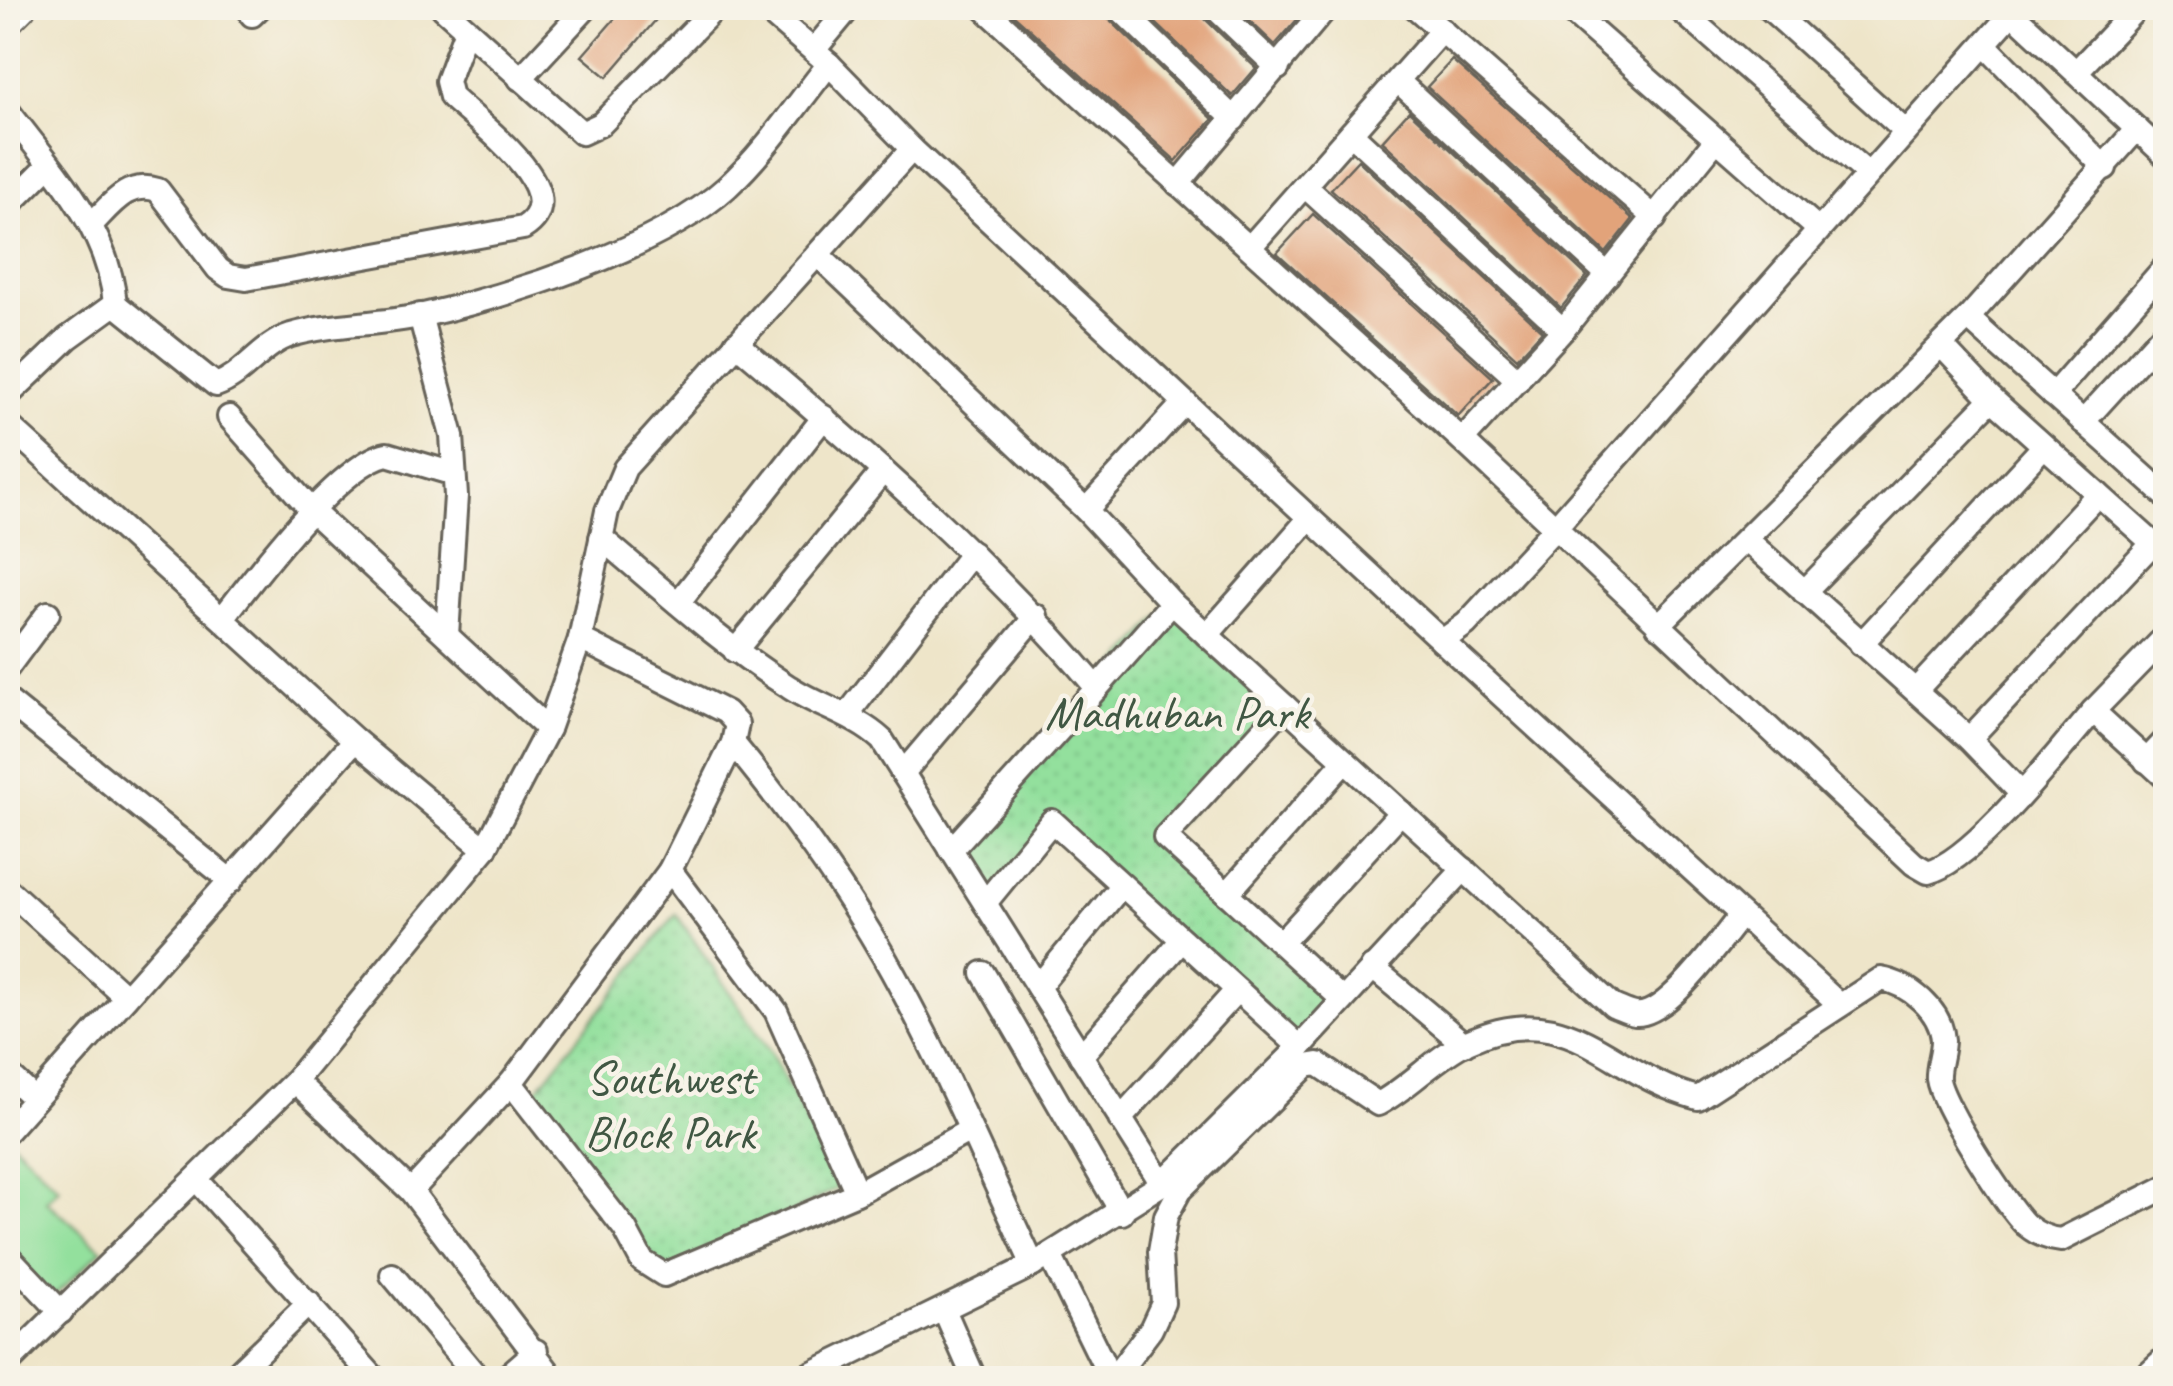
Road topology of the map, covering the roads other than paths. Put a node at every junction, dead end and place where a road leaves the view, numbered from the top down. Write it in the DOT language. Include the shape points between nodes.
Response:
graph roads {
  1 [pos="21,8"];
  2 [pos="443,8"];
  3 [pos="586,8"];
  4 [pos="715,8"];
  5 [pos="764,8"];
  6 [pos="849,8"];
  7 [pos="984,8"];
  8 [pos="1119,8"];
  9 [pos="1215,8"];
  10 [pos="1325,8"];
  11 [pos="1416,8"];
  12 [pos="1567,8"];
  13 [pos="1678,8"];
  14 [pos="1769,8"];
  15 [pos="2137,8"];
  16 [pos="2009,10"];
  17 [pos="8,21"];
  18 [pos="466,30"];
  19 [pos="1442,30"];
  20 [pos="1985,45"];
  21 [pos="822,57"];
  22 [pos="1278,68"];
  23 [pos="2076,72"];
  24 [pos="520,79"];
  25 [pos="1398,81"];
  26 [pos="8,111"];
  27 [pos="1234,119"];
  28 [pos="2137,129"];
  29 [pos="1906,132"];
  30 [pos="1351,133"];
  31 [pos="1716,140"];
  32 [pos="912,149"];
  33 [pos="2166,156"];
  34 [pos="49,164"];
  35 [pos="2105,168"];
  36 [pos="1868,174"];
  37 [pos="1178,184"];
  38 [pos="1306,186"];
  39 [pos="8,206"];
  40 [pos="1654,218"];
  41 [pos="91,225"];
  42 [pos="1817,228"];
  43 [pos="1251,246"];
  44 [pos="818,255"];
  45 [pos="2166,266"];
  46 [pos="1608,276"];
  47 [pos="115,304"];
  48 [pos="420,315"];
  49 [pos="1968,318"];
  50 [pos="1563,330"];
  51 [pos="2166,331"];
  52 [pos="736,343"];
  53 [pos="1940,344"];
  54 [pos="1518,380"];
  55 [pos="2054,395"];
  56 [pos="8,396"];
  57 [pos="1992,399"];
  58 [pos="1183,404"];
  59 [pos="824,417"];
  60 [pos="230,418"];
  61 [pos="2083,422"];
  62 [pos="8,425"];
  63 [pos="1462,440"];
  64 [pos="2043,447"];
  65 [pos="883,471"];
  66 [pos="454,474"];
  67 [pos="2161,482"];
  68 [pos="2098,494"];
  69 [pos="1086,510"];
  70 [pos="314,512"];
  71 [pos="1309,520"];
  72 [pos="1553,530"];
  73 [pos="601,538"];
  74 [pos="1746,539"];
  75 [pos="2159,549"];
  76 [pos="972,553"];
  77 [pos="1804,592"];
  78 [pos="678,603"];
  79 [pos="1172,603"];
  80 [pos="48,612"];
  81 [pos="1036,616"];
  82 [pos="223,618"];
  83 [pos="1658,626"];
  84 [pos="446,635"];
  85 [pos="1207,635"];
  86 [pos="2166,636"];
  87 [pos="580,639"];
  88 [pos="1442,641"];
  89 [pos="1861,644"];
  90 [pos="736,651"];
  91 [pos="8,667"];
  92 [pos="1098,688"];
  93 [pos="1916,690"];
  94 [pos="8,700"];
  95 [pos="1285,706"];
  96 [pos="2093,711"];
  97 [pos="847,715"];
  98 [pos="548,729"];
  99 [pos="1968,739"];
  100 [pos="356,740"];
  101 [pos="2166,740"];
  102 [pos="733,743"];
  103 [pos="1345,760"];
  104 [pos="2146,760"];
  105 [pos="904,773"];
  106 [pos="2166,778"];
  107 [pos="2021,793"];
  108 [pos="1401,812"];
  109 [pos="485,849"];
  110 [pos="951,850"];
  111 [pos="1464,869"];
  112 [pos="670,870"];
  113 [pos="230,881"];
  114 [pos="1122,884"];
  115 [pos="8,890"];
  116 [pos="1227,894"];
  117 [pos="985,903"];
  118 [pos="1741,915"];
  119 [pos="1182,940"];
  120 [pos="1282,944"];
  121 [pos="1372,967"];
  122 [pos="983,974"];
  123 [pos="1038,987"];
  124 [pos="1237,990"];
  125 [pos="126,997"];
  126 [pos="1343,1000"];
  127 [pos="1840,1004"];
  128 [pos="1464,1044"];
  129 [pos="1300,1047"];
  130 [pos="1081,1056"];
  131 [pos="8,1074"];
  132 [pos="296,1081"];
  133 [pos="510,1083"];
  134 [pos="35,1099"];
  135 [pos="1120,1118"];
  136 [pos="8,1130"];
  137 [pos="970,1130"];
  138 [pos="198,1181"];
  139 [pos="1162,1184"];
  140 [pos="2166,1187"];
  141 [pos="410,1190"];
  142 [pos="857,1193"];
  143 [pos="1122,1212"];
  144 [pos="8,1256"];
  145 [pos="1042,1260"];
  146 [pos="392,1275"];
  147 [pos="309,1302"];
  148 [pos="62,1312"];
  149 [pos="945,1312"];
  150 [pos="536,1351"];
  151 [pos="2166,1357"];
  152 [pos="8,1363"];
  153 [pos="846,1369"];
  154 [pos="1108,1371"];
  155 [pos="232,1378"];
  156 [pos="374,1378"];
  157 [pos="478,1378"];
  158 [pos="505,1378"];
  159 [pos="553,1378"];
  160 [pos="802,1378"];
  161 [pos="974,1378"];
  162 [pos="2143,1378"];
  1 -- 17 [label="street"];
  2 -- 18 [label="street"];
  3 -- 24 [label="street"];
  4 -- 24 [label="street" via="592,132 574,127"];
  5 -- 21 [label="street"];
  6 -- 21 [label="street"];
  7 -- 37 [label="street"];
  8 -- 27 [label="street"];
  9 -- 22 [label="street"];
  10 -- 22 [label="street"];
  11 -- 19 [label="street"];
  12 -- 31 [label="street"];
  13 -- 36 [label="street"];
  14 -- 29 [label="street"];
  15 -- 23 [label="street"];
  16 -- 20 [label="street"];
  16 -- 23 [label="street"];
  18 -- 24 [label="street"];
  18 -- 41 [label="street" via="449,70 451,97 524,166 540,190 537,220 523,228 246,279 218,269 158,190 126,190"];
  19 -- 25 [label="street"];
  19 -- 40 [label="street"];
  20 -- 29 [label="street"];
  20 -- 35 [label="street"];
  21 -- 32 [label="street"];
  21 -- 48 [label="street" via="741,173 696,210 569,272"];
  22 -- 27 [label="street"];
  23 -- 28 [label="street"];
  25 -- 30 [label="street"];
  25 -- 46 [label="street"];
  26 -- 34 [label="street"];
  27 -- 37 [label="street"];
  28 -- 33 [label="street"];
  28 -- 35 [label="street"];
  29 -- 36 [label="street"];
  30 -- 38 [label="street"];
  30 -- 50 [label="street"];
  31 -- 40 [label="street"];
  31 -- 42 [label="street"];
  32 -- 44 [label="street"];
  32 -- 58 [label="street"];
  34 -- 39 [label="street"];
  34 -- 41 [label="street"];
  35 -- 49 [label="street"];
  36 -- 42 [label="street"];
  37 -- 43 [label="street"];
  38 -- 43 [label="street"];
  38 -- 54 [label="street"];
  40 -- 46 [label="street"];
  41 -- 47 [label="street" via="106,254"];
  42 -- 72 [label="street"];
  43 -- 63 [label="street"];
  44 -- 52 [label="street"];
  44 -- 69 [label="street"];
  45 -- 55 [label="street"];
  46 -- 50 [label="street"];
  47 -- 48 [label="street" via="216,385 291,335"];
  47 -- 56 [label="street"];
  48 -- 66 [label="street" via="447,409"];
  49 -- 53 [label="street"];
  49 -- 55 [label="street"];
  50 -- 54 [label="street"];
  51 -- 61 [label="street"];
  52 -- 59 [label="street"];
  52 -- 73 [label="street" via="625,468"];
  53 -- 57 [label="street"];
  53 -- 74 [label="street"];
  54 -- 63 [label="street"];
  55 -- 61 [label="street"];
  57 -- 64 [label="street"];
  57 -- 77 [label="street"];
  58 -- 69 [label="street"];
  58 -- 71 [label="street"];
  59 -- 65 [label="street"];
  59 -- 78 [label="street"];
  60 -- 70 [label="street"];
  61 -- 67 [label="street"];
  62 -- 82 [label="street"];
  63 -- 72 [label="street"];
  64 -- 68 [label="street"];
  64 -- 89 [label="street"];
  65 -- 76 [label="street"];
  65 -- 90 [label="street"];
  66 -- 70 [label="street" via="376,456"];
  66 -- 84 [label="street"];
  68 -- 75 [label="street"];
  68 -- 93 [label="street"];
  69 -- 79 [label="street"];
  70 -- 82 [label="street"];
  70 -- 84 [label="street"];
  71 -- 85 [label="street"];
  71 -- 88 [label="street"];
  72 -- 83 [label="street"];
  72 -- 88 [label="street"];
  73 -- 78 [label="street"];
  73 -- 87 [label="street"];
  74 -- 77 [label="street"];
  74 -- 83 [label="street"];
  75 -- 99 [label="street"];
  76 -- 81 [label="street"];
  76 -- 97 [label="street"];
  77 -- 89 [label="street"];
  78 -- 90 [label="street"];
  79 -- 85 [label="street"];
  79 -- 92 [label="street"];
  80 -- 91 [label="street"];
  81 -- 92 [label="street"];
  81 -- 105 [label="street"];
  82 -- 100 [label="street"];
  83 -- 107 [label="street" via="1928,872 1947,867"];
  84 -- 98 [label="street"];
  85 -- 95 [label="street"];
  86 -- 96 [label="street"];
  87 -- 98 [label="street"];
  87 -- 102 [label="street" via="726,712 736,724"];
  88 -- 118 [label="street"];
  89 -- 93 [label="street"];
  90 -- 97 [label="street" via="812,701"];
  92 -- 110 [label="street"];
  93 -- 99 [label="street"];
  94 -- 113 [label="street"];
  95 -- 103 [label="street"];
  95 -- 116 [label="street" via="1166,837"];
  96 -- 104 [label="street"];
  96 -- 107 [label="street"];
  97 -- 105 [label="street" via="882,740"];
  98 -- 109 [label="street"];
  99 -- 107 [label="street"];
  100 -- 109 [label="street"];
  100 -- 113 [label="street"];
  101 -- 104 [label="street"];
  102 -- 112 [label="street"];
  102 -- 137 [label="street" via="860,916"];
  103 -- 108 [label="street"];
  103 -- 116 [label="street"];
  104 -- 106 [label="street"];
  105 -- 110 [label="street"];
  108 -- 111 [label="street"];
  108 -- 120 [label="street"];
  109 -- 132 [label="street"];
  110 -- 117 [label="street"];
  111 -- 118 [label="street" via="1613,1006 1636,1014 1672,997"];
  111 -- 121 [label="street"];
  112 -- 133 [label="street"];
  112 -- 142 [label="street" via="776,1011"];
  113 -- 125 [label="street"];
  114 -- 117 [label="street" via="1052,821"];
  114 -- 119 [label="street"];
  114 -- 123 [label="street"];
  115 -- 125 [label="street"];
  116 -- 120 [label="street"];
  117 -- 123 [label="street"];
  118 -- 127 [label="street"];
  119 -- 124 [label="street"];
  119 -- 130 [label="street"];
  120 -- 126 [label="street"];
  121 -- 126 [label="street"];
  121 -- 128 [label="street"];
  122 -- 143 [label="street"];
  123 -- 130 [label="street"];
  124 -- 129 [label="street"];
  124 -- 135 [label="street"];
  125 -- 134 [label="street"];
  126 -- 129 [label="street"];
  127 -- 128 [label="street" via="1698,1098 1653,1082 1551,1027"];
  127 -- 140 [label="street" via="1882,979 1921,999 1943,1038 1938,1078 1946,1102 2006,1200 2046,1238 2061,1240"];
  128 -- 154 [label="street" via="1378,1104 1318,1064 1286,1081 1180,1190 1166,1216 1160,1252 1162,1303 1151,1329"];
  129 -- 139 [label="street"];
  130 -- 135 [label="street"];
  131 -- 134 [label="street"];
  132 -- 138 [label="street"];
  132 -- 141 [label="street"];
  133 -- 141 [label="street"];
  133 -- 142 [label="street" via="626,1230 642,1261 664,1275"];
  134 -- 136 [label="street"];
  135 -- 139 [label="street"];
  137 -- 142 [label="street"];
  137 -- 145 [label="street"];
  138 -- 147 [label="street"];
  138 -- 148 [label="street"];
  139 -- 143 [label="street"];
  141 -- 150 [label="street"];
  143 -- 145 [label="street"];
  144 -- 148 [label="street"];
  145 -- 149 [label="street"];
  145 -- 154 [label="street"];
  146 -- 157 [label="street"];
  147 -- 155 [label="street"];
  147 -- 156 [label="street"];
  148 -- 152 [label="street"];
  149 -- 153 [label="street"];
  149 -- 161 [label="street"];
  150 -- 158 [label="street"];
  150 -- 159 [label="street"];
  151 -- 162 [label="street"];
  153 -- 160 [label="street"];
}
